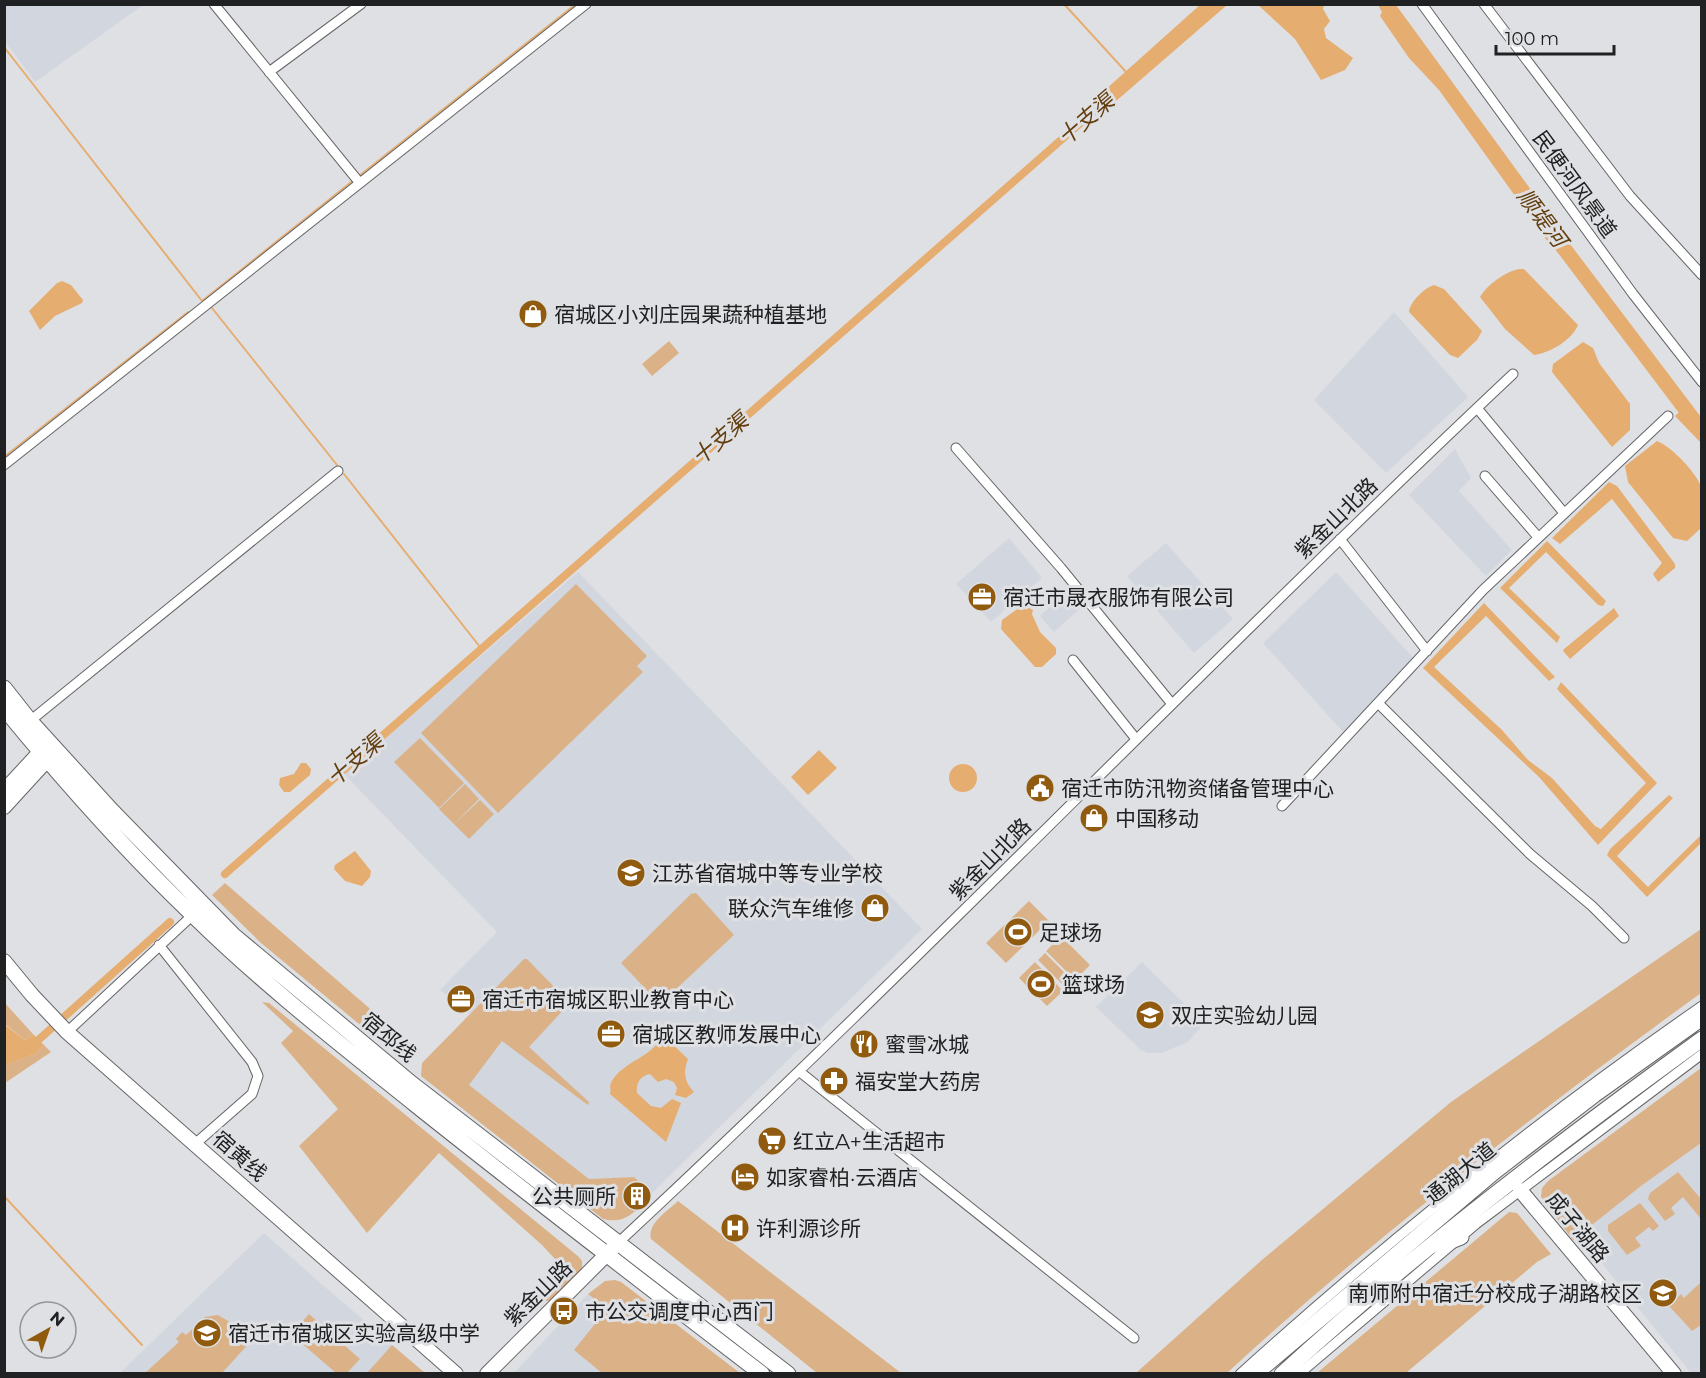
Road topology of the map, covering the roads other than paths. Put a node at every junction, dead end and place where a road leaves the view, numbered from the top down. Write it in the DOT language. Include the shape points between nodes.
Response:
graph roads {
  1 [pos="214,4"];
  2 [pos="361,4"];
  3 [pos="585,4"];
  4 [pos="1422,4"];
  5 [pos="1484,4"];
  6 [pos="268,72"];
  7 [pos="357,180"];
  8 [pos="1701,274"];
  9 [pos="1513,374"];
  10 [pos="1701,382"];
  11 [pos="1477,408"];
  12 [pos="1668,416"];
  13 [pos="956,448"];
  14 [pos="4,465"];
  15 [pos="338,471"];
  16 [pos="1485,476"];
  17 [pos="1564,513"];
  18 [pos="1538,537"];
  19 [pos="1340,539"];
  20 [pos="1427,651"];
  21 [pos="1073,660"];
  22 [pos="4,688"];
  23 [pos="1378,703"];
  24 [pos="1172,704"];
  25 [pos="4,708"];
  26 [pos="30,721"];
  27 [pos="1136,739"];
  28 [pos="44,756"];
  29 [pos="4,791"];
  30 [pos="1282,806"];
  31 [pos="4,807"];
  32 [pos="198,910"];
  33 [pos="1624,938"];
  34 [pos="159,945"];
  35 [pos="4,961"];
  36 [pos="1701,1006"];
  37 [pos="1701,1018"];
  38 [pos="65,1030"];
  39 [pos="1701,1039"];
  40 [pos="1701,1054"];
  41 [pos="801,1072"];
  42 [pos="1605,1110"];
  43 [pos="195,1144"];
  44 [pos="1578,1145"];
  45 [pos="1516,1192"];
  46 [pos="1461,1236"];
  47 [pos="619,1242"];
  48 [pos="1424,1251"];
  49 [pos="607,1255"];
  50 [pos="1134,1338"];
  51 [pos="456,1374"];
  52 [pos="487,1374"];
  53 [pos="762,1374"];
  54 [pos="788,1374"];
  55 [pos="1240,1374"];
  56 [pos="1255,1374"];
  57 [pos="1282,1374"];
  58 [pos="1299,1374"];
  59 [pos="1662,1374"];
  60 [pos="1674,1374"];
  1 -- 6 [label="street"];
  2 -- 6 [label="street"];
  3 -- 7 [label="street"];
  4 -- 10 [label="street, 民便河风景道"];
  5 -- 8 [label="street" via="1630,196"];
  6 -- 7 [label="street"];
  7 -- 14 [label="street"];
  9 -- 11 [label="street, 紫金山北路"];
  11 -- 17 [label="street"];
  11 -- 19 [label="street, 紫金山北路"];
  12 -- 17 [label="street"];
  13 -- 24 [label="street"];
  15 -- 26 [label="street"];
  16 -- 18 [label="street"];
  17 -- 18 [label="street"];
  18 -- 20 [label="street"];
  19 -- 20 [label="street"];
  19 -- 24 [label="street, 紫金山北路"];
  20 -- 23 [label="street"];
  21 -- 27 [label="street"];
  22 -- 26 [label="main road, 宿邳线"];
  23 -- 30 [label="street"];
  23 -- 33 [label="street" via="1530,854"];
  24 -- 27 [label="street, 紫金山北路"];
  25 -- 28 [label="main road, 宿邳线"];
  26 -- 32 [label="main road, 宿邳线"];
  27 -- 41 [label="street, 紫金山北路"];
  28 -- 29 [label="main road"];
  28 -- 31 [label="main road"];
  28 -- 32 [label="main road, 宿邳线" via="123,844"];
  32 -- 34 [label="street"];
  32 -- 47 [label="main road, 宿邳线" via="412,1084"];
  32 -- 49 [label="main road, 宿邳线" via="371,1070"];
  34 -- 38 [label="street"];
  34 -- 43 [label="street" via="252,1062 258,1076 252,1094"];
  35 -- 38 [label="main road, 宿黄线"];
  36 -- 55 [label="street" via="1511,1145"];
  37 -- 56 [label="main road, 通湖大道" via="1494,1172"];
  38 -- 43 [label="main road, 宿黄线"];
  39 -- 42 [label="main road, 通湖大道"];
  40 -- 44 [label="street"];
  41 -- 47 [label="street, 紫金山北路"];
  41 -- 50 [label="street"];
  42 -- 44 [label="main road"];
  42 -- 48 [label="main road, 通湖大道"];
  43 -- 51 [label="main road, 宿黄线"];
  44 -- 45 [label="street"];
  45 -- 46 [label="street"];
  45 -- 59 [label="main road, 成子湖路"];
  45 -- 60 [label="main road, 成子湖路"];
  46 -- 48 [label="main road"];
  46 -- 58 [label="street"];
  47 -- 49 [label="main road, 紫金山路"];
  47 -- 54 [label="main road, 宿邳线"];
  48 -- 57 [label="main road, 通湖大道"];
  49 -- 52 [label="main road, 紫金山路"];
  49 -- 53 [label="main road, 宿邳线"];
}
